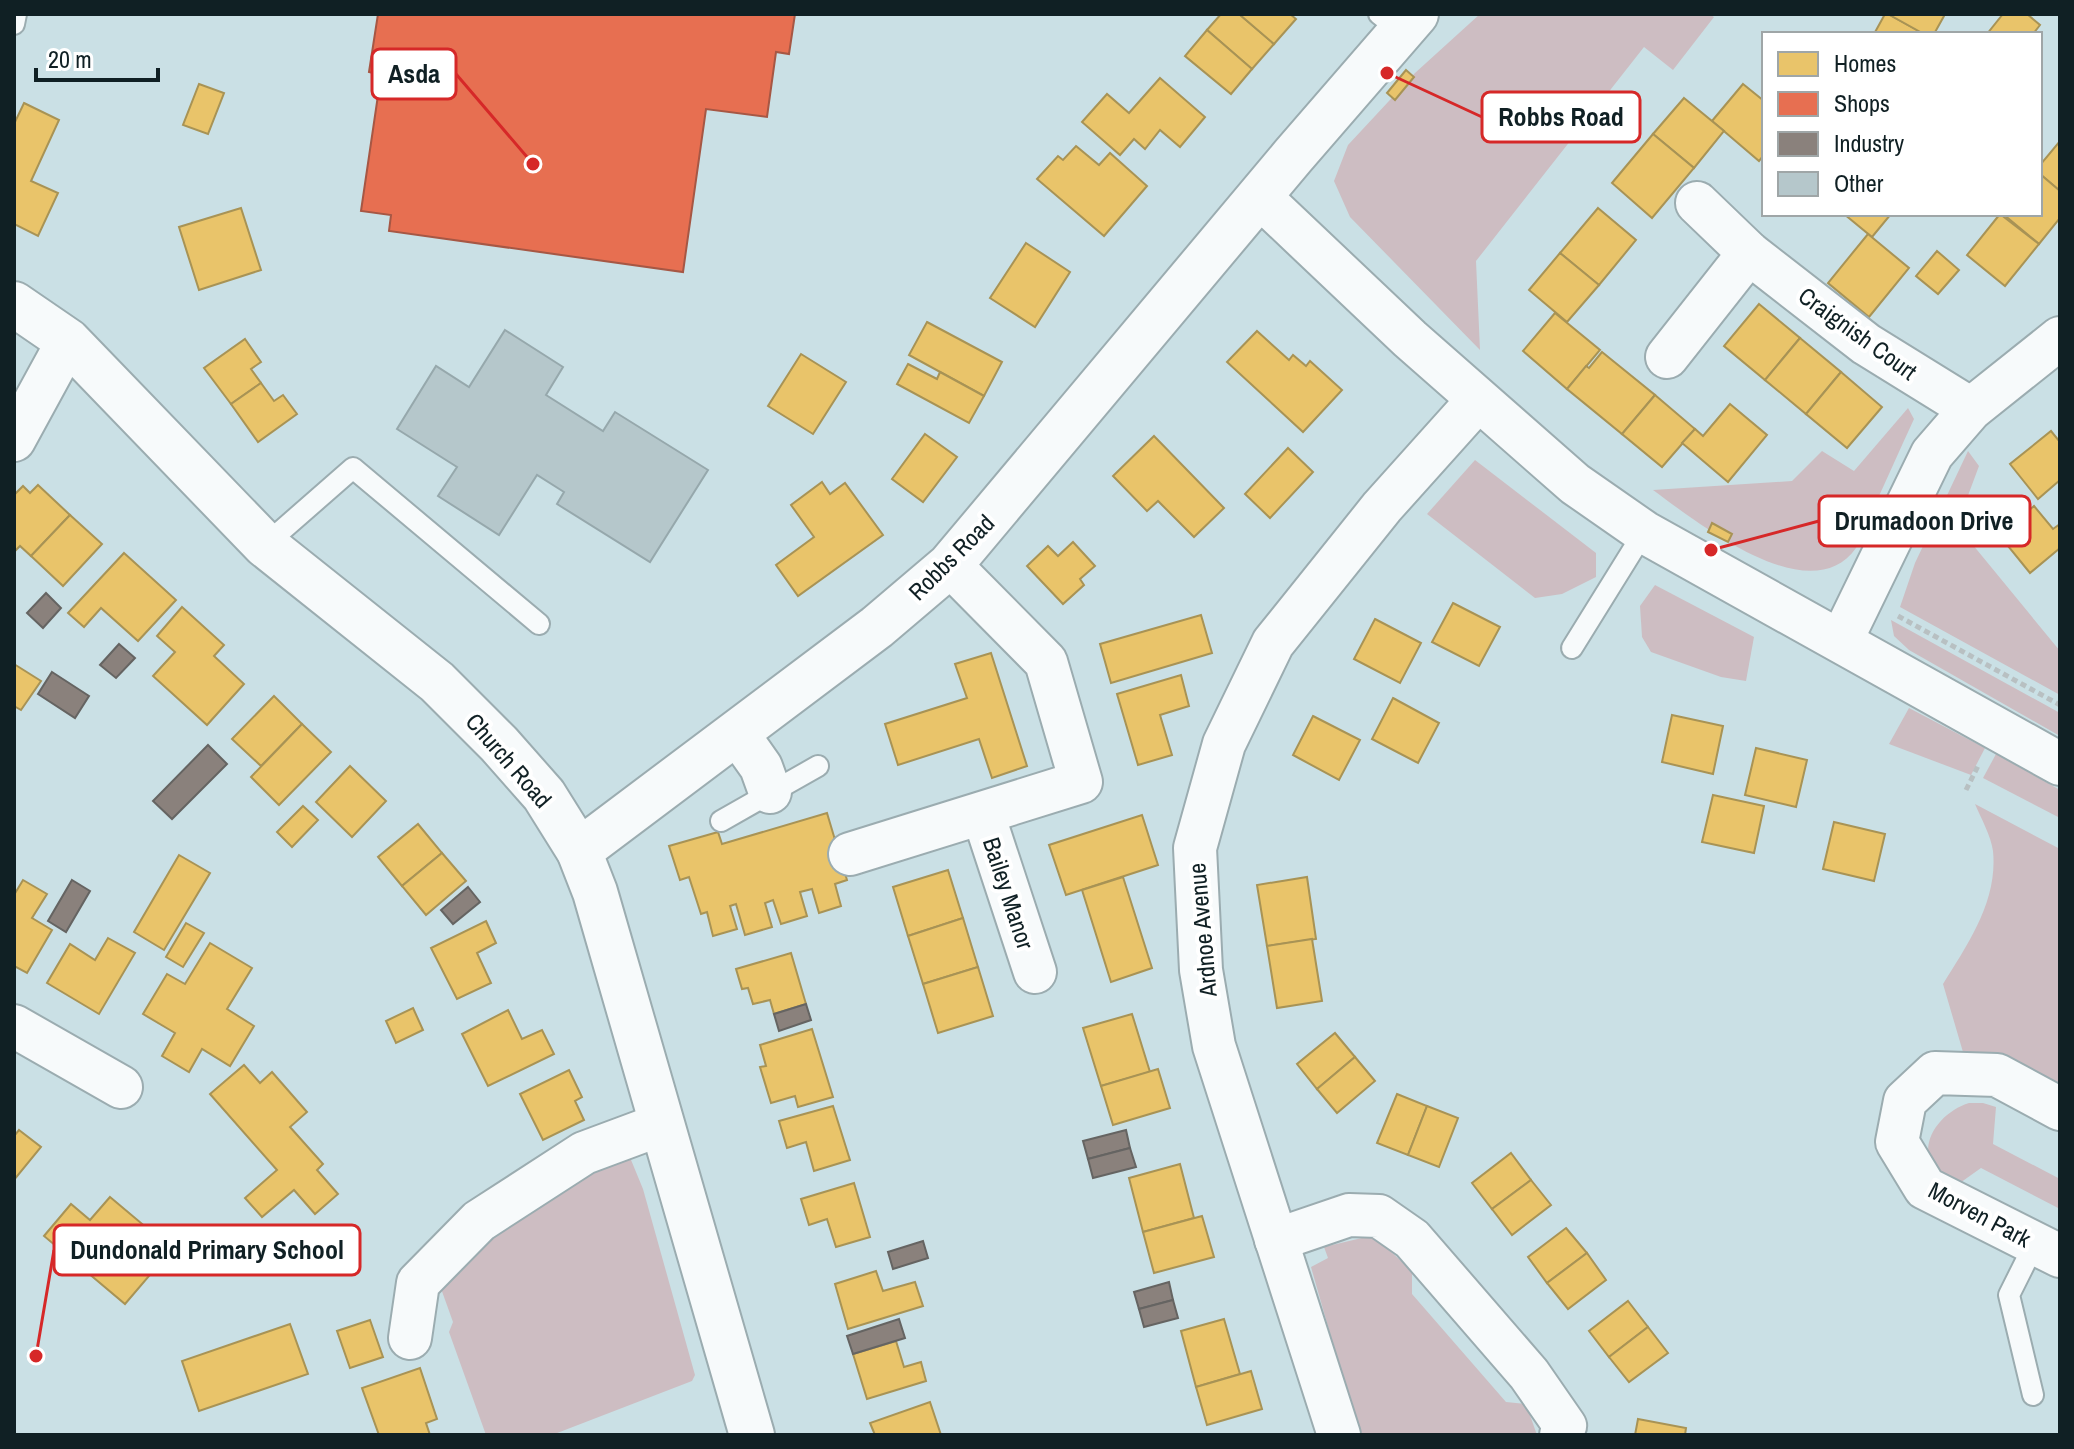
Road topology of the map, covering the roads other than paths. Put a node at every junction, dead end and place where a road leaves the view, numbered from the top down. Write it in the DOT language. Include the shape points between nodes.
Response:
graph roads {
  1 [pos="16,14"];
  2 [pos="1398,19"];
  3 [pos="14,24"];
  4 [pos="1259,196"];
  5 [pos="1697,203"];
  6 [pos="1749,253"];
  7 [pos="14,304"];
  8 [pos="2060,338"];
  9 [pos="68,341"];
  10 [pos="1667,357"];
  11 [pos="1478,400"];
  12 [pos="1971,409"];
  13 [pos="14,440"];
  14 [pos="1644,532"];
  15 [pos="265,545"];
  16 [pos="950,565"];
  17 [pos="539,624"];
  18 [pos="1841,641"];
  19 [pos="1572,648"];
  20 [pos="737,733"];
  21 [pos="2060,764"];
  22 [pos="818,766"];
  23 [pos="770,792"];
  24 [pos="983,814"];
  25 [pos="721,821"];
  26 [pos="579,851"];
  27 [pos="850,854"];
  28 [pos="1035,972"];
  29 [pos="14,1026"];
  30 [pos="121,1087"];
  31 [pos="2060,1109"];
  32 [pos="662,1124"];
  33 [pos="1276,1240"];
  34 [pos="2047,1249"];
  35 [pos="410,1338"];
  36 [pos="2033,1395"];
  37 [pos="750,1434"];
  38 [pos="1339,1435"];
  39 [pos="1561,1435"];
  1 -- 3 [label="lane"];
  2 -- 4 [label="street, Robbs Road"];
  4 -- 11 [label="street"];
  4 -- 16 [label="street, Robbs Road"];
  5 -- 6 [label="street, Craignish Court"];
  6 -- 10 [label="street"];
  6 -- 12 [label="street, Craignish Court" via="1866,344"];
  7 -- 9 [label="street, Church Road"];
  8 -- 12 [label="street"];
  9 -- 13 [label="street"];
  9 -- 15 [label="street, Church Road"];
  11 -- 14 [label="street" via="1575,484"];
  11 -- 33 [label="street, Ardnoe Avenue" via="1382,507 1273,643 1224,744 1195,848 1201,970 1214,1046"];
  12 -- 18 [label="street" via="1932,454"];
  14 -- 18 [label="street"];
  14 -- 19 [label="lane"];
  15 -- 17 [label="lane" via="353,468"];
  15 -- 26 [label="street, Church Road" via="437,682 544,795"];
  16 -- 20 [label="street, Robbs Road"];
  16 -- 24 [label="street, Bailey Manor" via="1046,662 1081,782"];
  18 -- 21 [label="street"];
  20 -- 23 [label="street" via="761,767"];
  20 -- 26 [label="street, Robbs Road"];
  22 -- 23 [label="lane"];
  23 -- 25 [label="lane"];
  24 -- 27 [label="street, Bailey Manor"];
  24 -- 28 [label="street, Bailey Manor"];
  26 -- 32 [label="street, Church Road"];
  29 -- 30 [label="street"];
  31 -- 34 [label="street, Morven Park" via="1997,1075 1935,1073 1905,1101 1897,1142 1925,1188"];
  32 -- 35 [label="street" via="584,1153 479,1221 418,1283"];
  32 -- 37 [label="street, Church Road"];
  33 -- 38 [label="street, Ardnoe Avenue"];
  33 -- 39 [label="street" via="1349,1215 1379,1216 1412,1239 1529,1374 1565,1426"];
  34 -- 36 [label="lane" via="2009,1295"];
}
